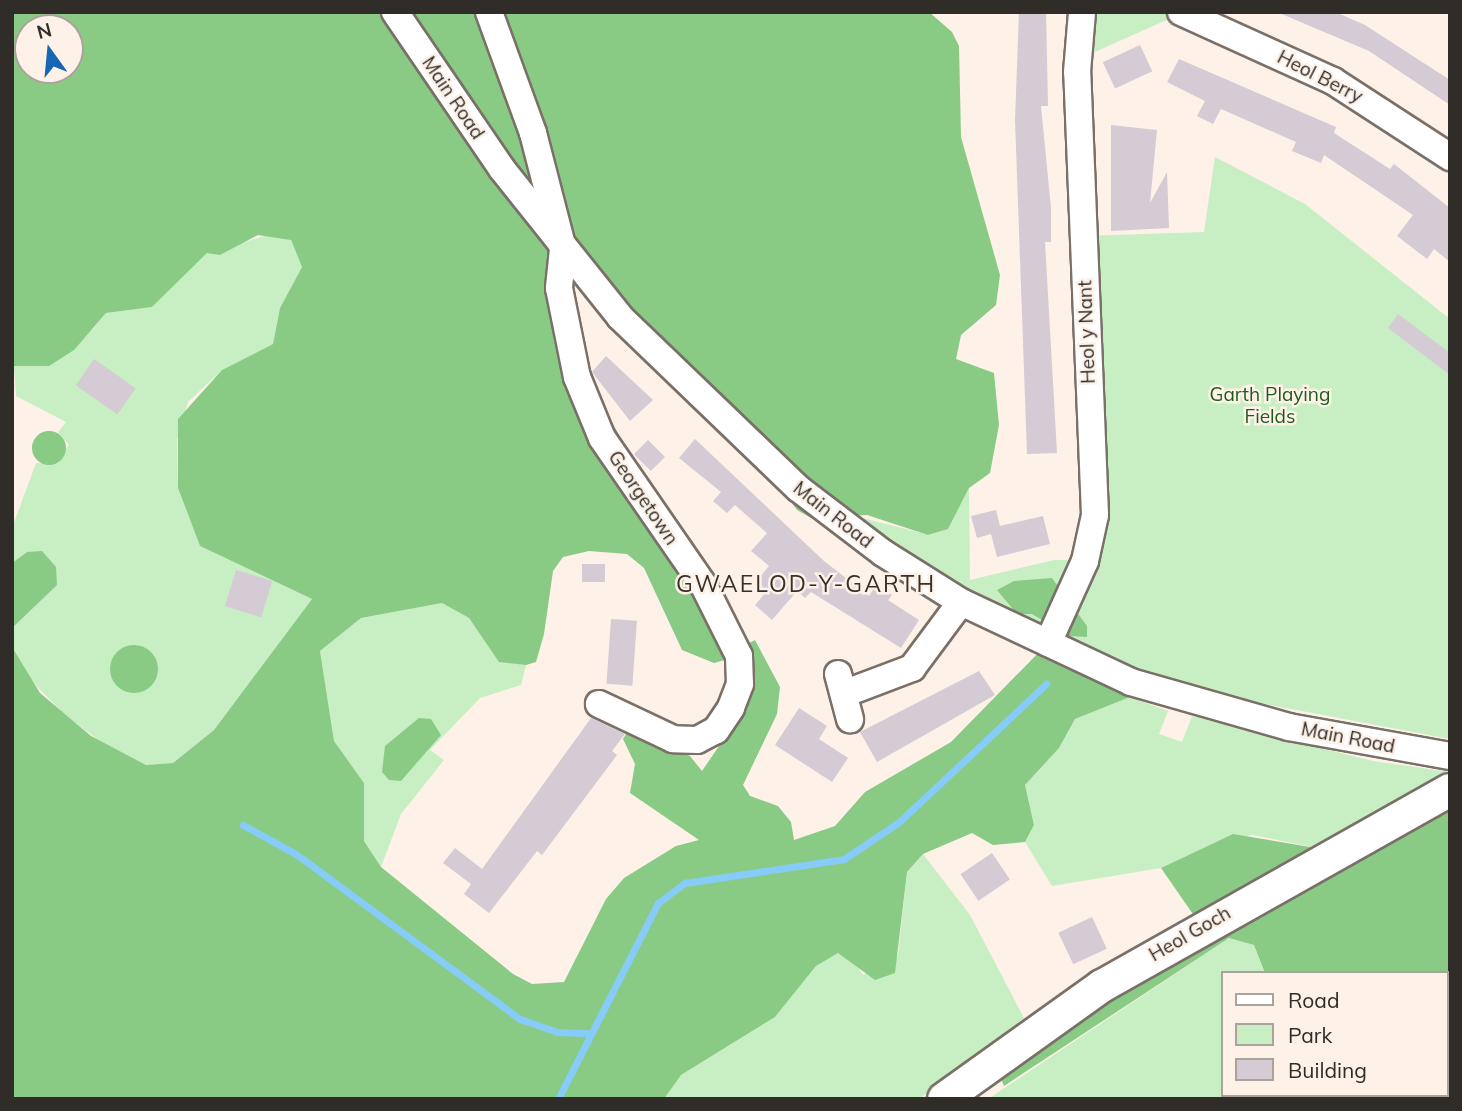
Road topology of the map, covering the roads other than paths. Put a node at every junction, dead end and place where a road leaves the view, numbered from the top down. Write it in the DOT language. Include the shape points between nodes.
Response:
graph roads {
  1 [pos="395,12"];
  2 [pos="489,12"];
  3 [pos="1082,12"];
  4 [pos="1181,12"];
  5 [pos="1450,157"];
  6 [pos="564,249"];
  7 [pos="961,602"];
  8 [pos="1048,643"];
  9 [pos="599,704"];
  10 [pos="850,719"];
  11 [pos="1450,756"];
  12 [pos="1450,790"];
  13 [pos="944,1099"];
  1 -- 6 [label="street, Main Road"];
  2 -- 6 [label="street" via="533,133"];
  3 -- 8 [label="street, Heol y Nant" via="1077,72 1095,515 1085,561"];
  4 -- 5 [label="street, Heol Berry" via="1333,81"];
  6 -- 7 [label="street, Main Road" via="645,343 799,489 883,554"];
  6 -- 9 [label="street, Georgetown" via="564,329 602,438 704,586 739,656 740,684 731,708 716,730 697,740 673,739"];
  7 -- 8 [label="street, Main Road"];
  7 -- 10 [label="street" via="912,668 842,683"];
  8 -- 11 [label="street, Main Road" via="1183,700 1289,727"];
  12 -- 13 [label="street, Heol Goch" via="1102,986"];
}
